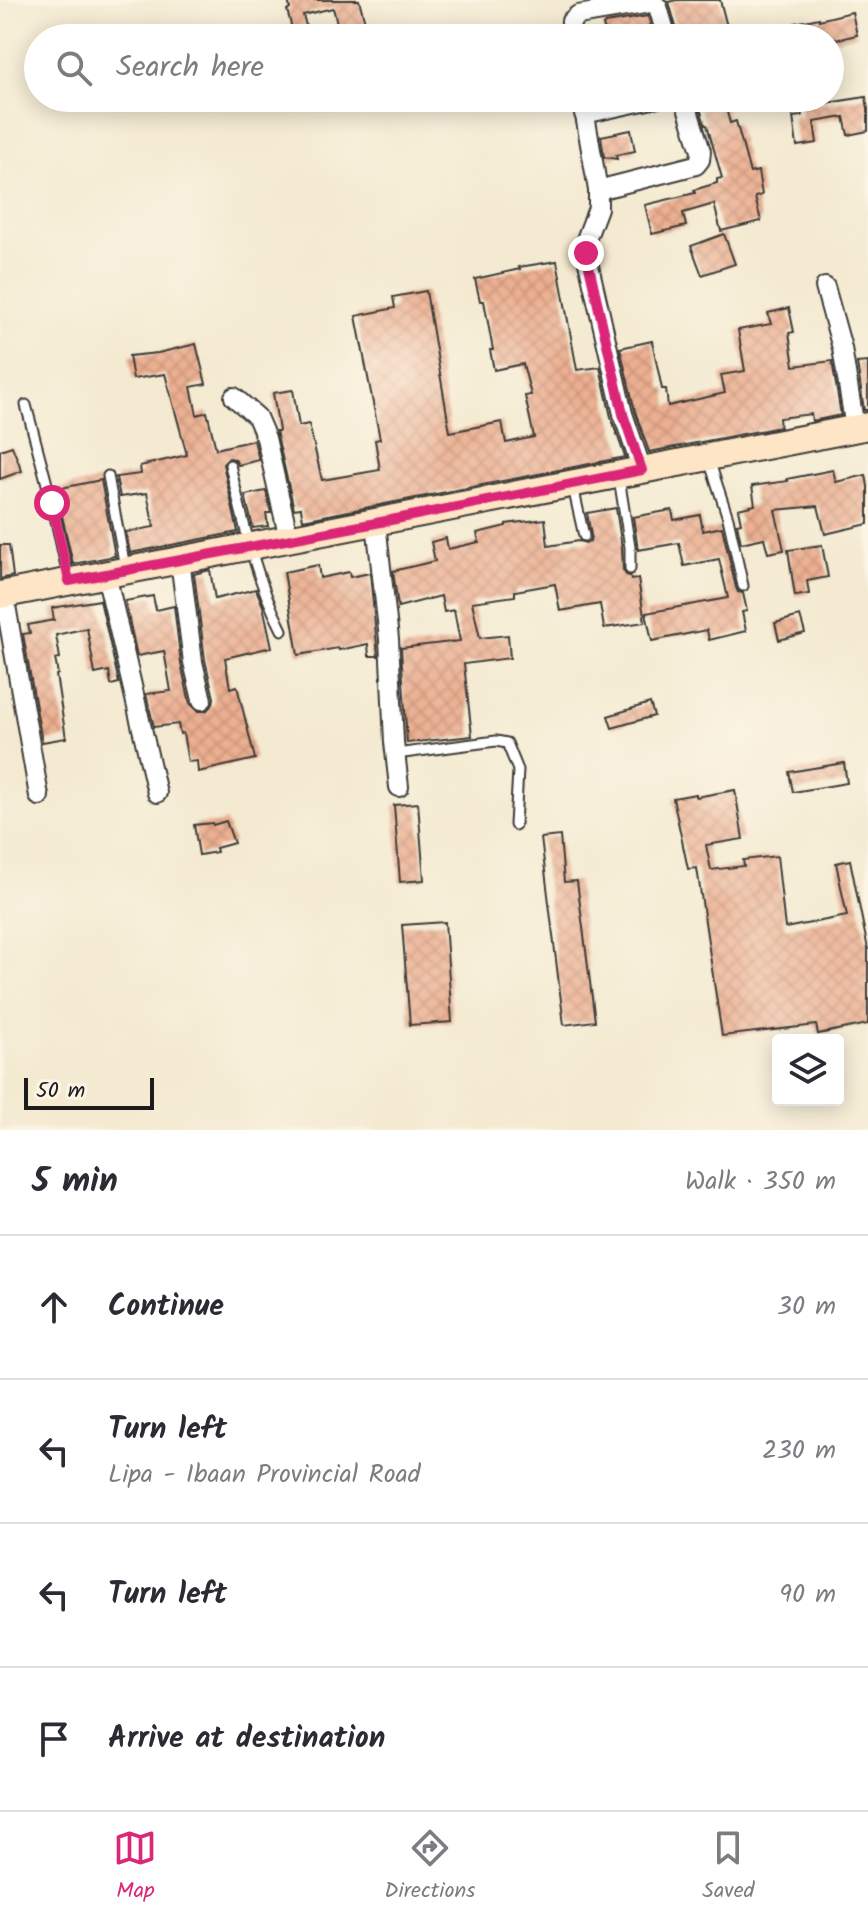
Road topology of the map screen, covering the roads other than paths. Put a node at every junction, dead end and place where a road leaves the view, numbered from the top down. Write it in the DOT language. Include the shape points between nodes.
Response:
graph roads {
  1 [pos="576,7"];
  2 [pos="663,24"];
  3 [pos="584,112"];
  4 [pos="688,112"];
  5 [pos="598,190"];
  6 [pos="825,287"];
  7 [pos="234,397"];
  8 [pos="26,405"];
  9 [pos="865,428"];
  10 [pos="708,456"];
  11 [pos="230,465"];
  12 [pos="630,472"];
  13 [pos="108,476"];
  14 [pos="572,483"];
  15 [pos="376,523"];
  16 [pos="584,536"];
  17 [pos="289,539"];
  18 [pos="249,547"];
  19 [pos="180,560"];
  20 [pos="630,569"];
  21 [pos="116,572"];
  22 [pos="69,581"];
  23 [pos="743,586"];
  24 [pos="2,594"];
  25 [pos="282,630"];
  26 [pos="202,700"];
  27 [pos="396,754"];
  28 [pos="399,787"];
  29 [pos="157,793"];
  30 [pos="39,796"];
  31 [pos="515,825"];
  1 -- 2 [label="street" via="650,3 658,7"];
  3 -- 5 [label="street"];
  4 -- 5 [label="street" via="701,151 696,165"];
  5 -- 12 [label="street" via="586,253 623,414"];
  6 -- 9 [label="street"];
  7 -- 17 [label="street" via="257,417 266,438"];
  8 -- 22 [label="lane"];
  9 -- 10 [label="main road"];
  10 -- 12 [label="main road"];
  10 -- 23 [label="lane"];
  11 -- 18 [label="lane"];
  12 -- 14 [label="main road"];
  12 -- 20 [label="lane"];
  13 -- 21 [label="lane"];
  14 -- 15 [label="main road"];
  14 -- 16 [label="lane"];
  15 -- 17 [label="main road"];
  15 -- 27 [label="street"];
  17 -- 18 [label="main road"];
  18 -- 19 [label="main road"];
  18 -- 25 [label="lane"];
  19 -- 21 [label="main road"];
  19 -- 26 [label="street"];
  21 -- 22 [label="main road"];
  21 -- 29 [label="street"];
  22 -- 24 [label="main road"];
  24 -- 30 [label="street"];
  27 -- 28 [label="street"];
  27 -- 31 [label="lane" via="507,743 518,770"];
}
